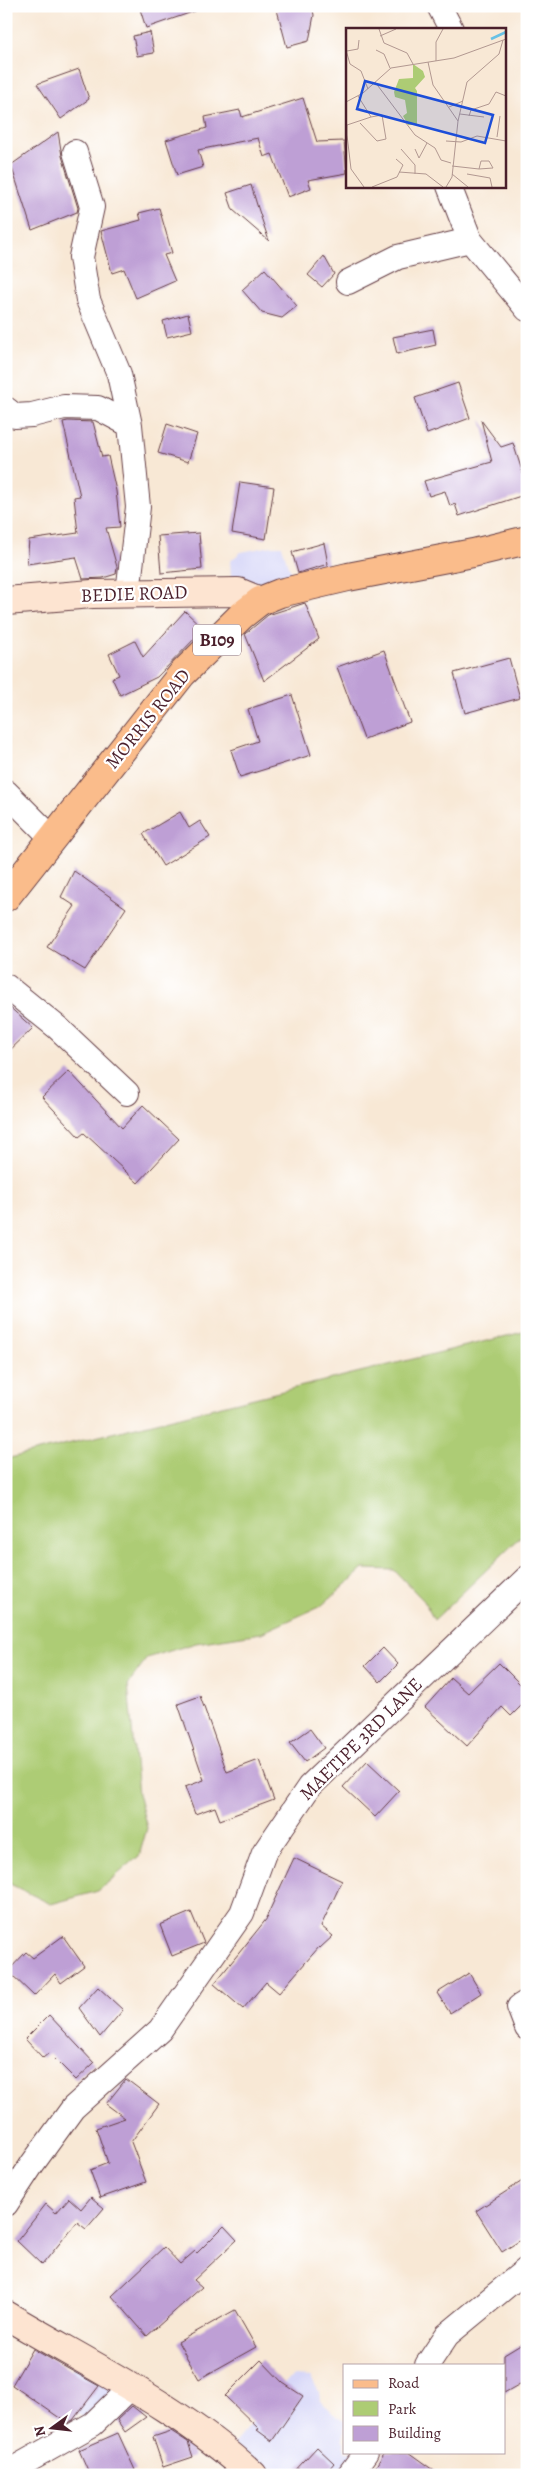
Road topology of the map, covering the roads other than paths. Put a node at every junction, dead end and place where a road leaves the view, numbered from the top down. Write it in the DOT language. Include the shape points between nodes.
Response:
graph roads {
  1 [pos="439,6"];
  2 [pos="450,28"];
  3 [pos="75,152"];
  4 [pos="450,188"];
  5 [pos="470,240"];
  6 [pos="348,282"];
  7 [pos="527,309"];
  8 [pos="6,409"];
  9 [pos="130,425"];
  10 [pos="527,540"];
  11 [pos="128,593"];
  12 [pos="6,601"];
  13 [pos="260,601"];
  14 [pos="6,792"];
  15 [pos="52,838"];
  16 [pos="6,896"];
  17 [pos="6,986"];
  18 [pos="127,1093"];
  19 [pos="527,1578"];
  20 [pos="527,2002"];
  21 [pos="527,2028"];
  22 [pos="6,2204"];
  23 [pos="527,2269"];
  24 [pos="6,2315"];
  25 [pos="428,2364"];
  26 [pos="130,2388"];
  27 [pos="365,2454"];
  28 [pos="6,2474"];
  29 [pos="253,2475"];
  30 [pos="349,2475"];
  1 -- 2 [label="street"];
  3 -- 9 [label="street" via="92,207 81,257 88,300 119,374"];
  4 -- 5 [label="street"];
  5 -- 6 [label="street" via="398,257"];
  5 -- 7 [label="street"];
  8 -- 9 [label="street" via="14,416 64,407 98,408"];
  9 -- 11 [label="street" via="138,507"];
  10 -- 13 [label="main road, MORRIS ROAD / B109" via="348,576"];
  11 -- 12 [label="main road, BEDIE ROAD"];
  11 -- 13 [label="main road, BEDIE ROAD" via="238,592"];
  13 -- 15 [label="main road, MORRIS ROAD / B109" via="182,674"];
  14 -- 15 [label="street"];
  15 -- 16 [label="main road, MORRIS ROAD / B109"];
  17 -- 18 [label="street" via="58,1028"];
  19 -- 22 [label="street, MAETIPE 3RD LANE" via="309,1787 264,1853 242,1914 160,2030 73,2108"];
  20 -- 21 [label="street" via="519,2007"];
  23 -- 25 [label="street" via="447,2335"];
  24 -- 26 [label="main road"];
  26 -- 28 [label="street" via="93,2424"];
  26 -- 29 [label="main road" via="228,2451"];
  27 -- 30 [label="street"];
}
